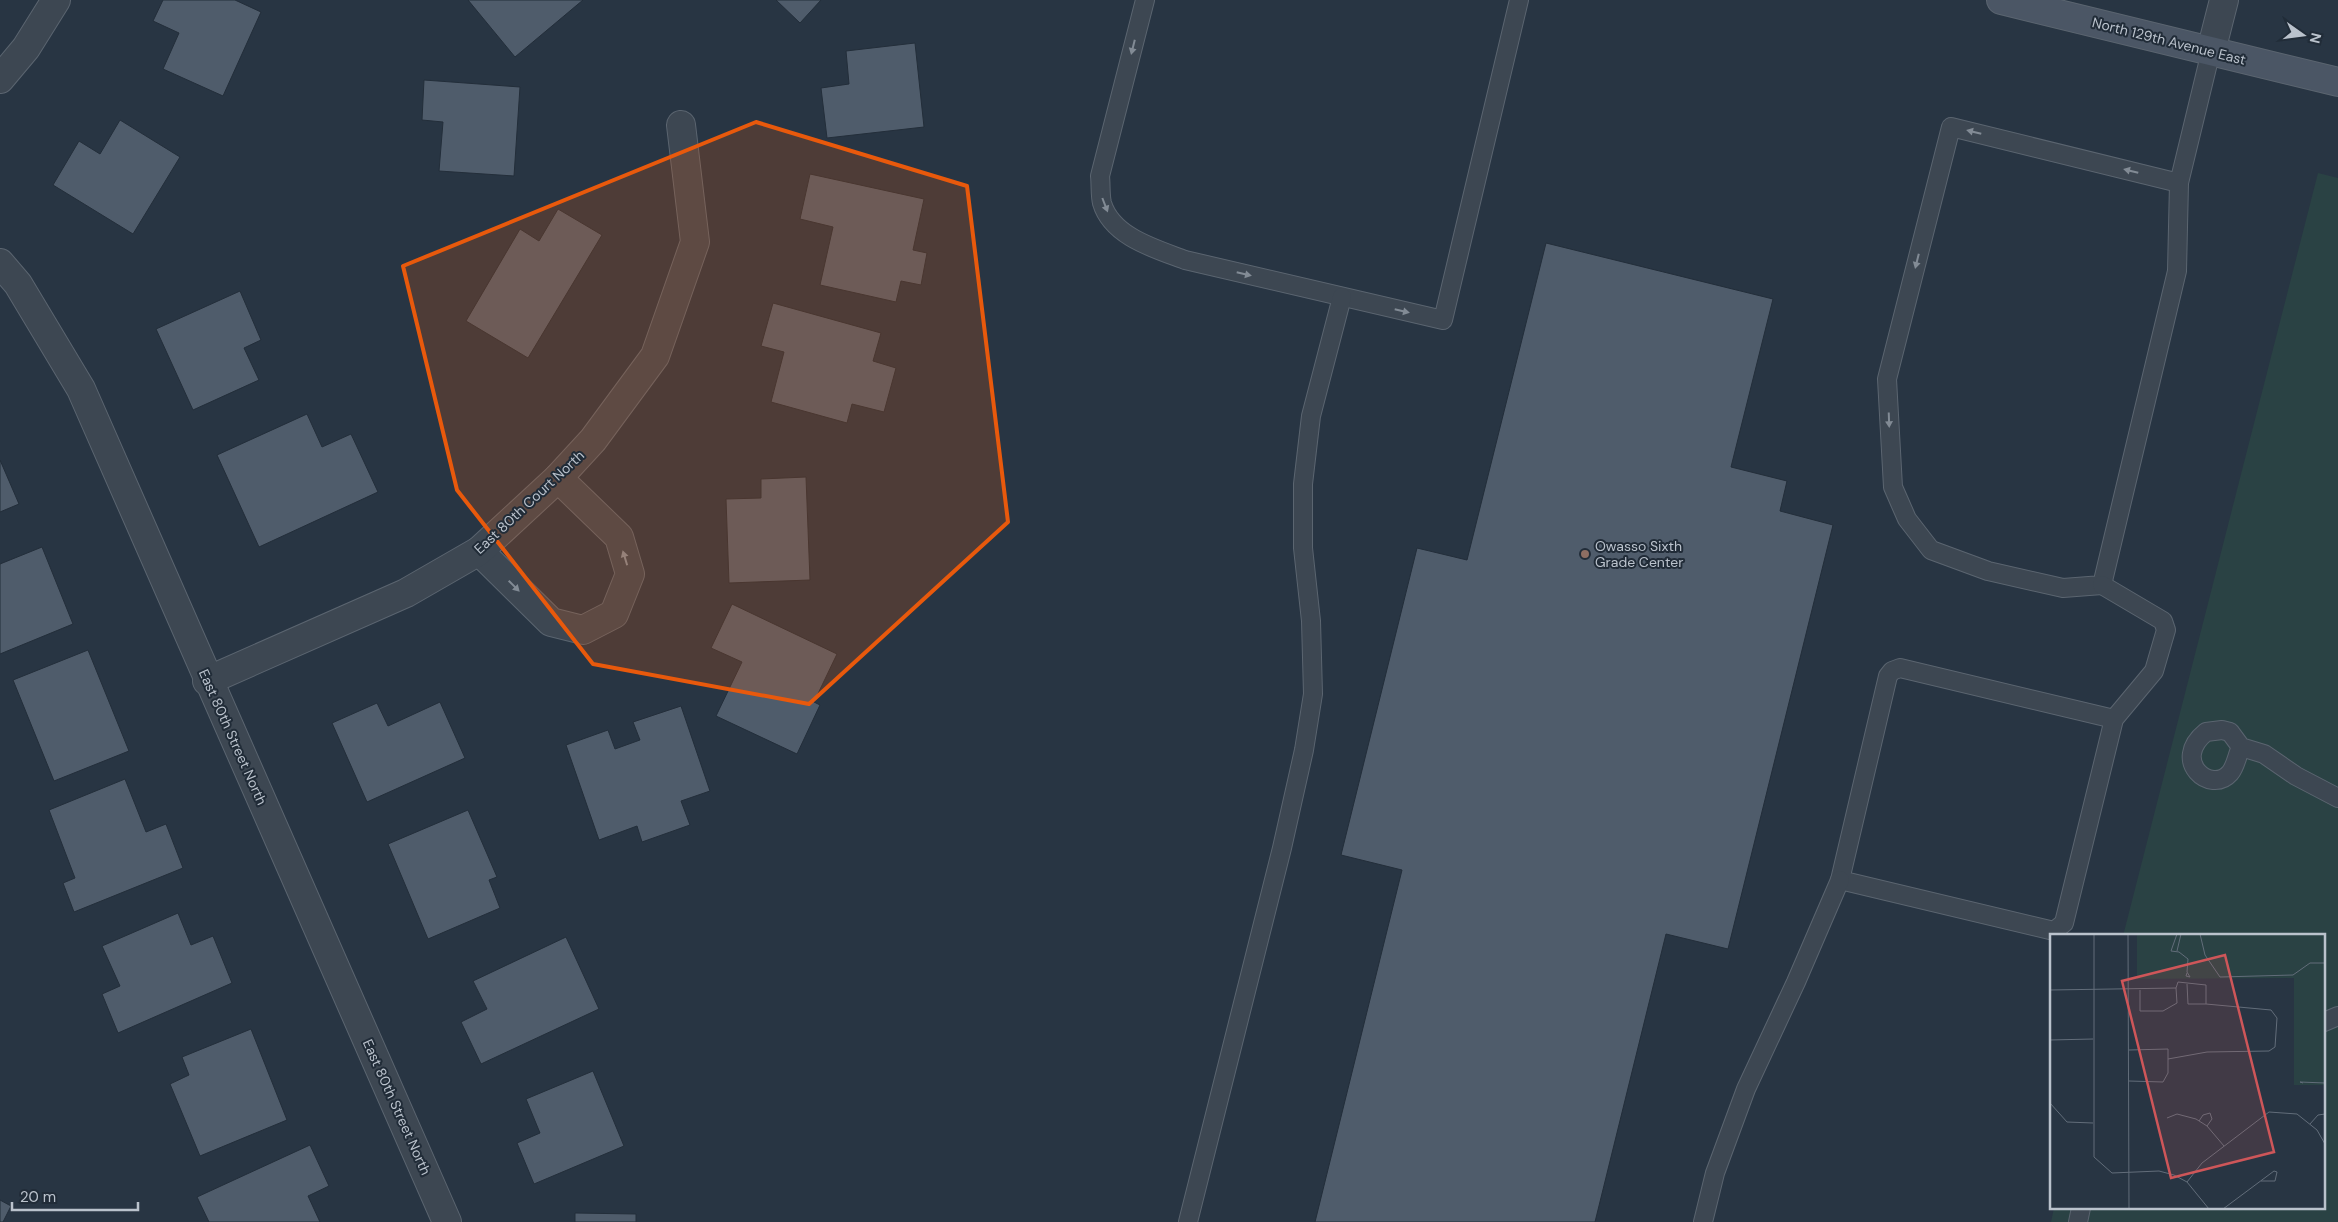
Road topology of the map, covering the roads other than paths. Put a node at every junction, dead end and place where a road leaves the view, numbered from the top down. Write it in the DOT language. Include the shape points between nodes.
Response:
graph roads {
  1 [pos="56,0"];
  2 [pos="1145,0"];
  3 [pos="1519,0"];
  4 [pos="2001,0"];
  5 [pos="2224,0"];
  6 [pos="2211,51"];
  7 [pos="0,80"];
  8 [pos="2338,82"];
  9 [pos="681,125"];
  10 [pos="2179,183"];
  11 [pos="0,263"];
  12 [pos="1342,297"];
  13 [pos="558,478"];
  14 [pos="480,551"];
  15 [pos="2102,585"];
  16 [pos="208,681"];
  17 [pos="2114,719"];
  18 [pos="2241,747"];
  19 [pos="2338,798"];
  20 [pos="1840,880"];
  21 [pos="2338,1016"];
  22 [pos="2326,1021"];
  23 [pos="447,1222"];
  24 [pos="1188,1222"];
  25 [pos="1703,1222"];
  1 -- 7 [label="street" via="26,48"];
  2 -- 12 [label="lane, one-way" via="1100,176 1102,204 1115,225 1145,246 1186,260"];
  12 -- 3 [label="lane, one-way" via="1443,320"];
  4 -- 6 [label="main road, North 129th Avenue East"];
  5 -- 6 [label="street"];
  6 -- 8 [label="main road, North 129th Avenue East"];
  6 -- 10 [label="lane"];
  9 -- 13 [label="street, East 80th Court North" via="694,242 655,356 593,440"];
  10 -- 15 [label="lane" via="2177,271"];
  10 -- 15 [label="lane, one-way" via="1951,126 1887,378 1893,487 1907,519 1930,550 1988,571 2063,588"];
  11 -- 16 [label="street, East 80th Street North" via="18,284 81,390"];
  12 -- 24 [label="lane" via="1311,416 1303,484 1303,548 1311,621 1312,694 1304,750"];
  13 -- 14 [label="street, East 80th Court North"];
  14 -- 13 [label="street, one-way" via="551,622 583,630 614,614 630,574 619,537"];
  14 -- 16 [label="street, East 80th Court North" via="406,593"];
  15 -- 17 [label="lane" via="2163,621 2166,630 2154,671"];
  16 -- 23 [label="street, East 80th Street North"];
  17 -- 20 [label="lane" via="2064,923 2054,931"];
  17 -- 20 [label="lane" via="1900,668 1892,671"];
  18 -- 19 [label="lane" via="2264,754 2296,776"];
  20 -- 25 [label="lane" via="1746,1089 1715,1174"];
  21 -- 22 [label="lane"];
}
